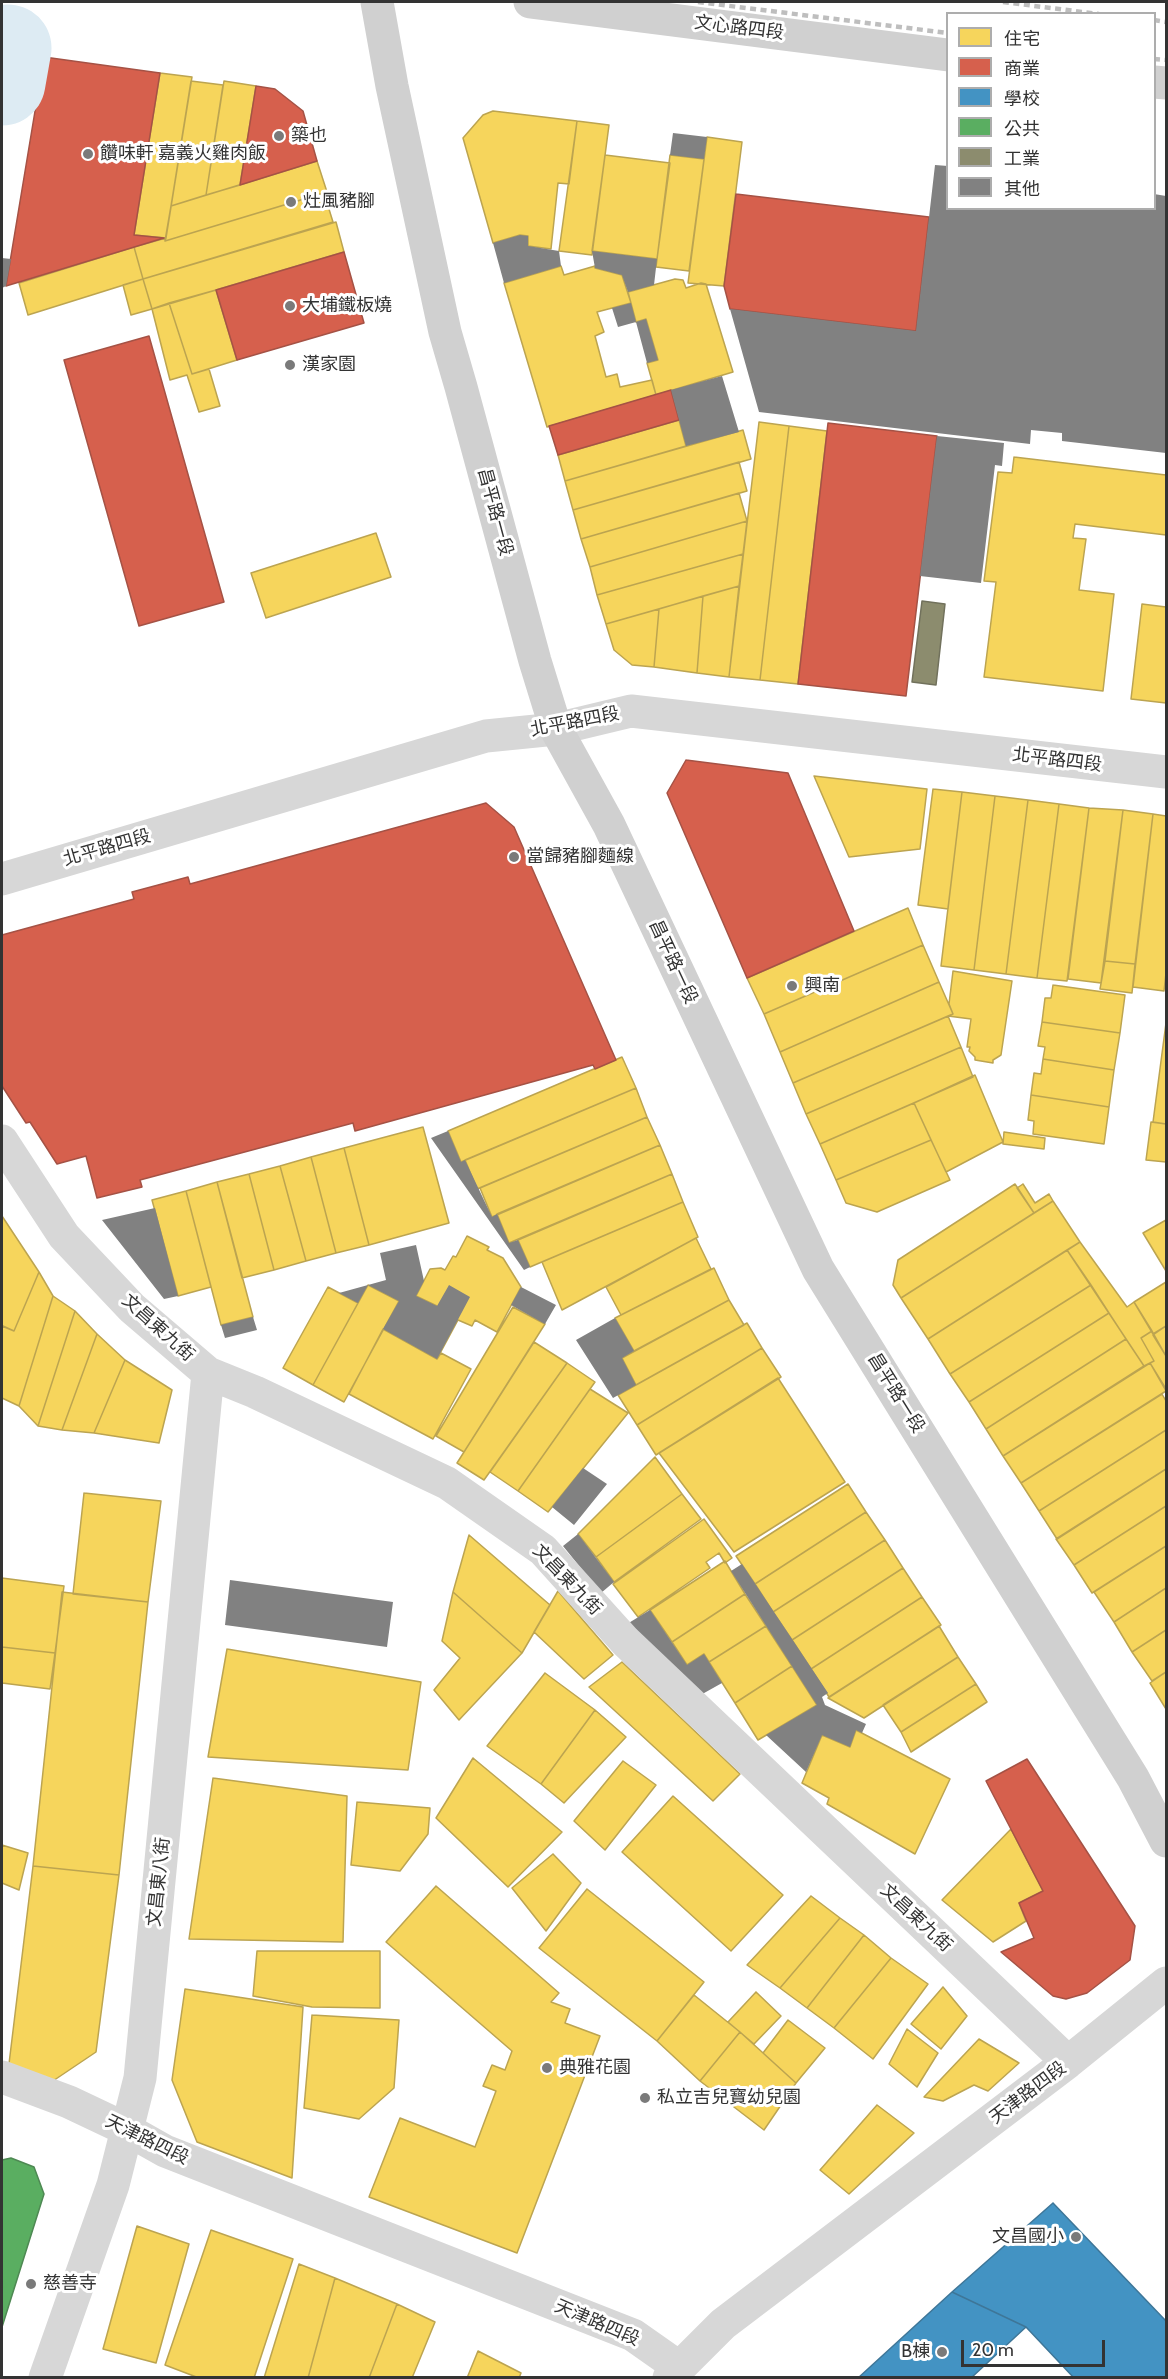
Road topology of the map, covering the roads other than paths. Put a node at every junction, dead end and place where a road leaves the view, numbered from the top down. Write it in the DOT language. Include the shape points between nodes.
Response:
graph roads {
  1 [pos="377,2"];
  2 [pos="530,2"];
  3 [pos="946,55"];
  4 [pos="556,729"];
  5 [pos="1167,772"];
  6 [pos="2,879"];
  7 [pos="2,1140"];
  8 [pos="208,1373"];
  9 [pos="1167,1842"];
  10 [pos="1167,1983"];
  11 [pos="1068,2062"];
  12 [pos="2,2077"];
  13 [pos="126,2129"];
  14 [pos="674,2373"];
  15 [pos="45,2378"];
  1 -- 4 [label="street, 昌平路一段" via="444,332"];
  2 -- 3 [label="street, 文心路四段"];
  4 -- 5 [label="street, 北平路四段" via="631,711"];
  4 -- 6 [label="street, 北平路四段" via="486,735"];
  4 -- 9 [label="street, 昌平路一段" via="609,825 818,1269 1133,1778"];
  7 -- 8 [label="street, 文昌東九街" via="64,1236 132,1308"];
  8 -- 11 [label="street, 文昌東九街" via="447,1483 543,1550 633,1650"];
  8 -- 13 [label="street, 文昌東八街" via="140,2078"];
  10 -- 11 [label="street, 天津路四段"];
  11 -- 14 [label="street, 天津路四段" via="723,2324"];
  12 -- 13 [label="street, 天津路四段"];
  13 -- 14 [label="street, 天津路四段" via="165,2151 633,2336"];
  13 -- 15 [label="street, 文昌東八街" via="113,2185"];
}
